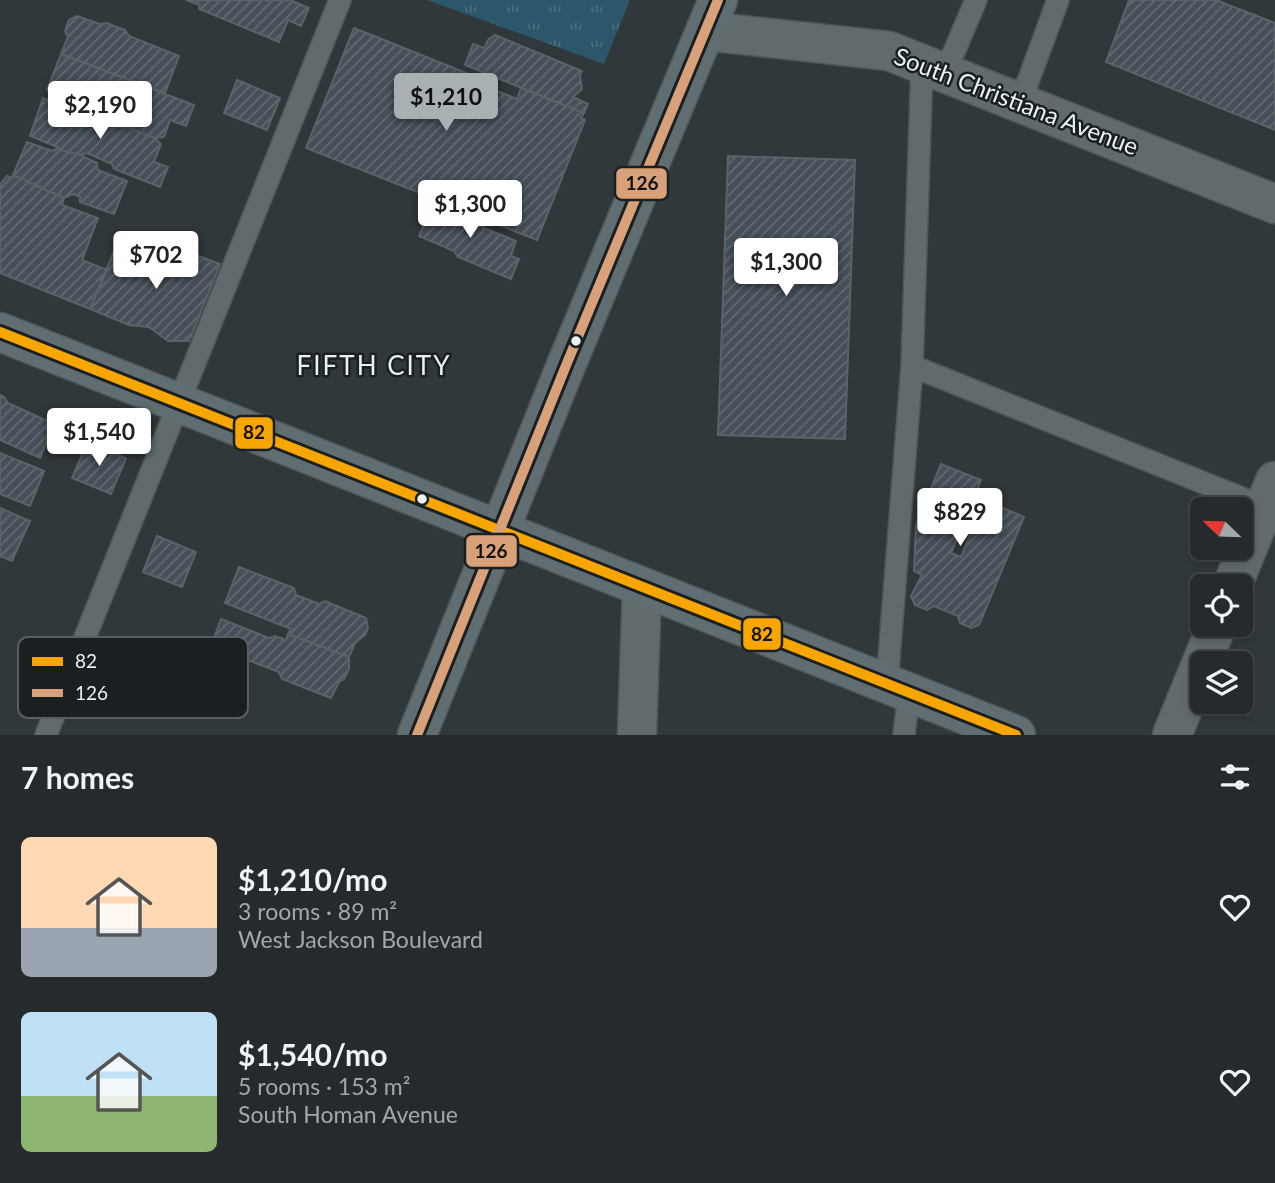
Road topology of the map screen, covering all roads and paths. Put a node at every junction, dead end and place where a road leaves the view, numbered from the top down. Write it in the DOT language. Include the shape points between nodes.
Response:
graph roads {
  1 [pos="340,0"];
  2 [pos="976,0"];
  3 [pos="1058,0"];
  4 [pos="712,15"];
  5 [pos="934,69"];
  6 [pos="1020,103"];
  7 [pos="1275,204"];
  8 [pos="0,332"];
  9 [pos="912,366"];
  10 [pos="179,403"];
  11 [pos="1270,494"];
  12 [pos="499,530"];
  13 [pos="1237,574"];
  14 [pos="642,587"];
  15 [pos="85,637"];
  16 [pos="1212,637"];
  17 [pos="898,688"];
  18 [pos="53,718"];
  19 [pos="46,735"];
  20 [pos="417,735"];
  21 [pos="637,735"];
  22 [pos="904,735"];
  23 [pos="1016,735"];
  24 [pos="1172,735"];
  1 -- 10 [label="lane"];
  2 -- 5 [label="lane"];
  3 -- 6 [label="lane"];
  4 -- 5 [label="street, South Christiana Avenue" via="889,51"];
  4 -- 12 [label="street"];
  5 -- 6 [label="street, South Christiana Avenue"];
  5 -- 9 [label="lane"];
  6 -- 7 [label="street, South Christiana Avenue"];
  8 -- 10 [label="street"];
  9 -- 11 [label="lane"];
  9 -- 17 [label="lane"];
  10 -- 12 [label="street"];
  10 -- 15 [label="lane"];
  11 -- 13 [label="street"];
  12 -- 14 [label="street"];
  12 -- 20 [label="street"];
  14 -- 17 [label="street"];
  14 -- 21 [label="street"];
  16 -- 24 [label="street"];
  17 -- 22 [label="lane"];
  17 -- 23 [label="street"];
  18 -- 19 [label="lane"];
}
